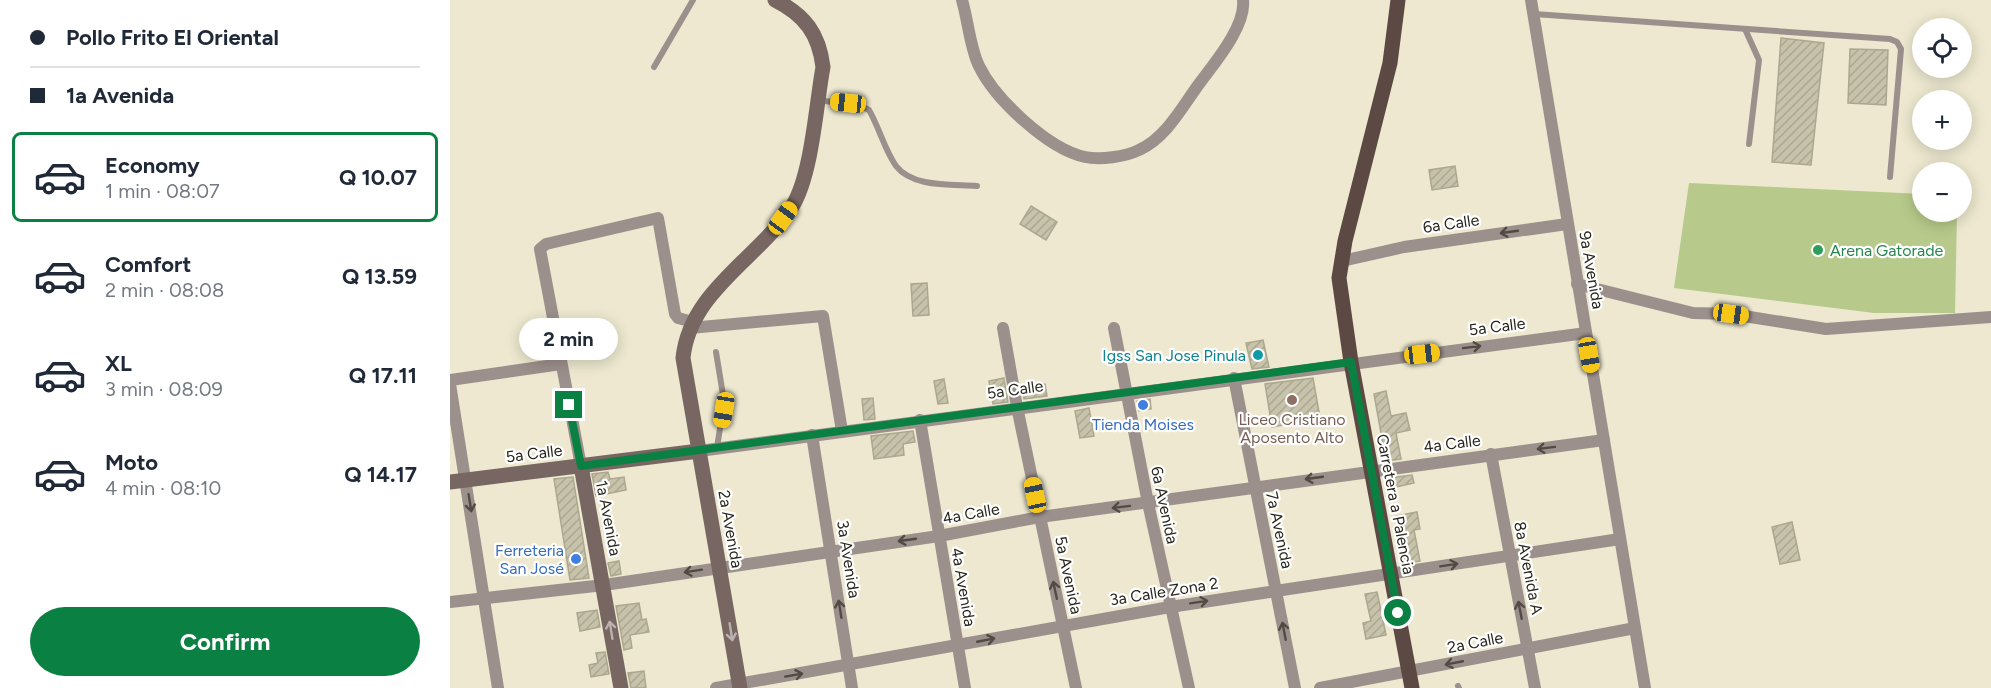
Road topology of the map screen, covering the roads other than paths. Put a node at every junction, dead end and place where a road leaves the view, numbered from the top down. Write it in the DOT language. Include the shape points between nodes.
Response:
graph roads {
  1 [pos="693,0"];
  2 [pos="775,0"];
  3 [pos="962,0"];
  4 [pos="1243,0"];
  5 [pos="1398,0"];
  6 [pos="1531,0"];
  7 [pos="1533,14"];
  8 [pos="1745,29"];
  9 [pos="654,67"];
  10 [pos="817,100"];
  11 [pos="1749,144"];
  12 [pos="1890,177"];
  13 [pos="977,186"];
  14 [pos="1567,224"];
  15 [pos="1341,261"];
  16 [pos="1577,284"];
  17 [pos="1991,317"];
  18 [pos="692,325"];
  19 [pos="1003,328"];
  20 [pos="1114,328"];
  21 [pos="1586,333"];
  22 [pos="716,352"];
  23 [pos="1351,362"];
  24 [pos="561,364"];
  25 [pos="1234,378"];
  26 [pos="450,382"];
  27 [pos="1125,393"];
  28 [pos="1017,408"];
  29 [pos="920,420"];
  30 [pos="842,431"];
  31 [pos="812,435"];
  32 [pos="1604,440"];
  33 [pos="717,448"];
  34 [pos="699,451"];
  35 [pos="1491,454"];
  36 [pos="581,466"];
  37 [pos="1371,470"];
  38 [pos="467,480"];
  39 [pos="450,482"];
  40 [pos="1254,487"];
  41 [pos="1148,503"];
  42 [pos="1040,517"];
  43 [pos="939,536"];
  44 [pos="1620,539"];
  45 [pos="831,551"];
  46 [pos="1510,556"];
  47 [pos="720,567"];
  48 [pos="1391,574"];
  49 [pos="604,585"];
  50 [pos="1276,590"];
  51 [pos="484,598"];
  52 [pos="450,602"];
  53 [pos="1170,607"];
  54 [pos="1062,625"];
  55 [pos="1635,628"];
  56 [pos="957,645"];
  57 [pos="1528,648"];
  58 [pos="849,664"];
  59 [pos="1409,671"];
  60 [pos="740,686"];
  61 [pos="498,688"];
  62 [pos="621,688"];
  63 [pos="716,688"];
  64 [pos="852,688"];
  65 [pos="964,688"];
  66 [pos="1076,688"];
  67 [pos="1189,688"];
  68 [pos="1295,688"];
  69 [pos="1320,688"];
  70 [pos="1412,688"];
  71 [pos="1535,688"];
  72 [pos="1645,688"];
  1 -- 9 [label="lane"];
  2 -- 10 [label="street, 2a Avenida" via="806,21 817,38 823,67"];
  3 -- 4 [label="street" via="979,65 998,96 1046,138 1073,153 1100,158 1138,151 1175,118 1229,42 1244,10"];
  5 -- 15 [label="main road, Carretera a Palencia" via="1390,63"];
  6 -- 7 [label="street, 9a Avenida"];
  7 -- 8 [label="lane"];
  7 -- 14 [label="street, 9a Avenida"];
  8 -- 11 [label="lane" via="1759,60"];
  8 -- 12 [label="lane" via="1897,42 1901,49"];
  10 -- 13 [label="lane" via="861,106 869,111 896,166 909,177 921,182"];
  10 -- 18 [label="street, 2a Avenida" via="802,182 794,203 709,296"];
  14 -- 15 [label="street, 6a Calle, one-way" via="1404,247"];
  14 -- 16 [label="street, 9a Avenida"];
  15 -- 23 [label="main road, Carretera a Palencia" via="1341,306"];
  16 -- 17 [label="street" via="1694,313 1731,314 1826,328"];
  16 -- 21 [label="street, 9a Avenida"];
  18 -- 24 [label="street, 1a Avenida" via="675,314 658,218 546,244 540,249"];
  18 -- 30 [label="street" via="823,316"];
  18 -- 34 [label="street, 2a Avenida" via="683,358"];
  19 -- 28 [label="street, 5a Avenida"];
  20 -- 27 [label="street, 6a Avenida"];
  23 -- 21 [label="street, 5a Calle, one-way"];
  21 -- 32 [label="street, 9a Avenida"];
  22 -- 33 [label="lane" via="724,401"];
  23 -- 25 [label="street, 5a Calle"];
  23 -- 37 [label="main road, Carretera a Palencia"];
  24 -- 26 [label="street"];
  24 -- 36 [label="street, 1a Avenida"];
  25 -- 27 [label="street, 5a Calle"];
  25 -- 40 [label="street, 7a Avenida"];
  26 -- 38 [label="street"];
  27 -- 28 [label="street, 5a Calle"];
  27 -- 41 [label="street, 6a Avenida"];
  28 -- 29 [label="street, 5a Calle"];
  28 -- 42 [label="street, 5a Avenida"];
  29 -- 30 [label="street, 5a Calle"];
  29 -- 43 [label="street, 4a Avenida"];
  30 -- 31 [label="street, 5a Calle"];
  31 -- 33 [label="street, 5a Calle"];
  31 -- 45 [label="street, 3a Avenida"];
  32 -- 35 [label="street, 4a Calle, one-way"];
  32 -- 44 [label="street, 9a Avenida"];
  33 -- 34 [label="street, 5a Calle"];
  34 -- 36 [label="street, 5a Calle"];
  34 -- 47 [label="street, 2a Avenida"];
  35 -- 37 [label="street, 4a Calle"];
  35 -- 46 [label="street, 8a Avenida A"];
  36 -- 38 [label="street, 5a Calle"];
  36 -- 49 [label="street, 1a Avenida"];
  37 -- 40 [label="street, 4a Calle, one-way"];
  37 -- 48 [label="main road, Carretera a Palencia"];
  38 -- 39 [label="street, 5a Calle"];
  38 -- 51 [label="street, one-way"];
  40 -- 41 [label="street, 4a Calle"];
  40 -- 50 [label="street, 7a Avenida"];
  41 -- 42 [label="street, 4a Calle, one-way"];
  41 -- 53 [label="street, 6a Avenida"];
  42 -- 43 [label="street, 4a Calle"];
  54 -- 42 [label="street, 5a Avenida, one-way"];
  43 -- 45 [label="street, 4a Calle, one-way"];
  43 -- 56 [label="street, 4a Avenida"];
  44 -- 46 [label="street, 3a Calle Zona 2"];
  44 -- 55 [label="street, 9a Avenida"];
  45 -- 47 [label="street, 4a Calle"];
  58 -- 45 [label="street, 3a Avenida, one-way"];
  48 -- 46 [label="street, 3a Calle Zona 2, one-way"];
  57 -- 46 [label="street, 8a Avenida A, one-way"];
  47 -- 49 [label="street, 4a Calle, one-way"];
  47 -- 60 [label="street, 2a Avenida, one-way"];
  48 -- 50 [label="street, 3a Calle Zona 2"];
  48 -- 59 [label="main road, Carretera a Palencia"];
  49 -- 51 [label="street, 4a Calle"];
  62 -- 49 [label="street, 1a Avenida, one-way"];
  53 -- 50 [label="street, 3a Calle Zona 2, one-way"];
  68 -- 50 [label="street, 7a Avenida, one-way"];
  51 -- 52 [label="street, 4a Calle"];
  51 -- 61 [label="street"];
  53 -- 54 [label="street, 3a Calle Zona 2"];
  53 -- 67 [label="street, 6a Avenida"];
  56 -- 54 [label="street, 3a Calle Zona 2, one-way"];
  54 -- 66 [label="street, 5a Avenida"];
  55 -- 57 [label="street, 2a Calle"];
  55 -- 72 [label="street, 9a Avenida"];
  56 -- 58 [label="street, 3a Calle Zona 2"];
  56 -- 65 [label="street, 4a Avenida"];
  57 -- 59 [label="street, 2a Calle, one-way"];
  57 -- 71 [label="street, 8a Avenida A"];
  60 -- 58 [label="street, 3a Calle Zona 2, one-way"];
  58 -- 64 [label="street, 3a Avenida"];
  59 -- 69 [label="street, 2a Calle"];
  59 -- 70 [label="main road, Carretera a Palencia"];
  60 -- 63 [label="street, 3a Calle Zona 2"];
}
